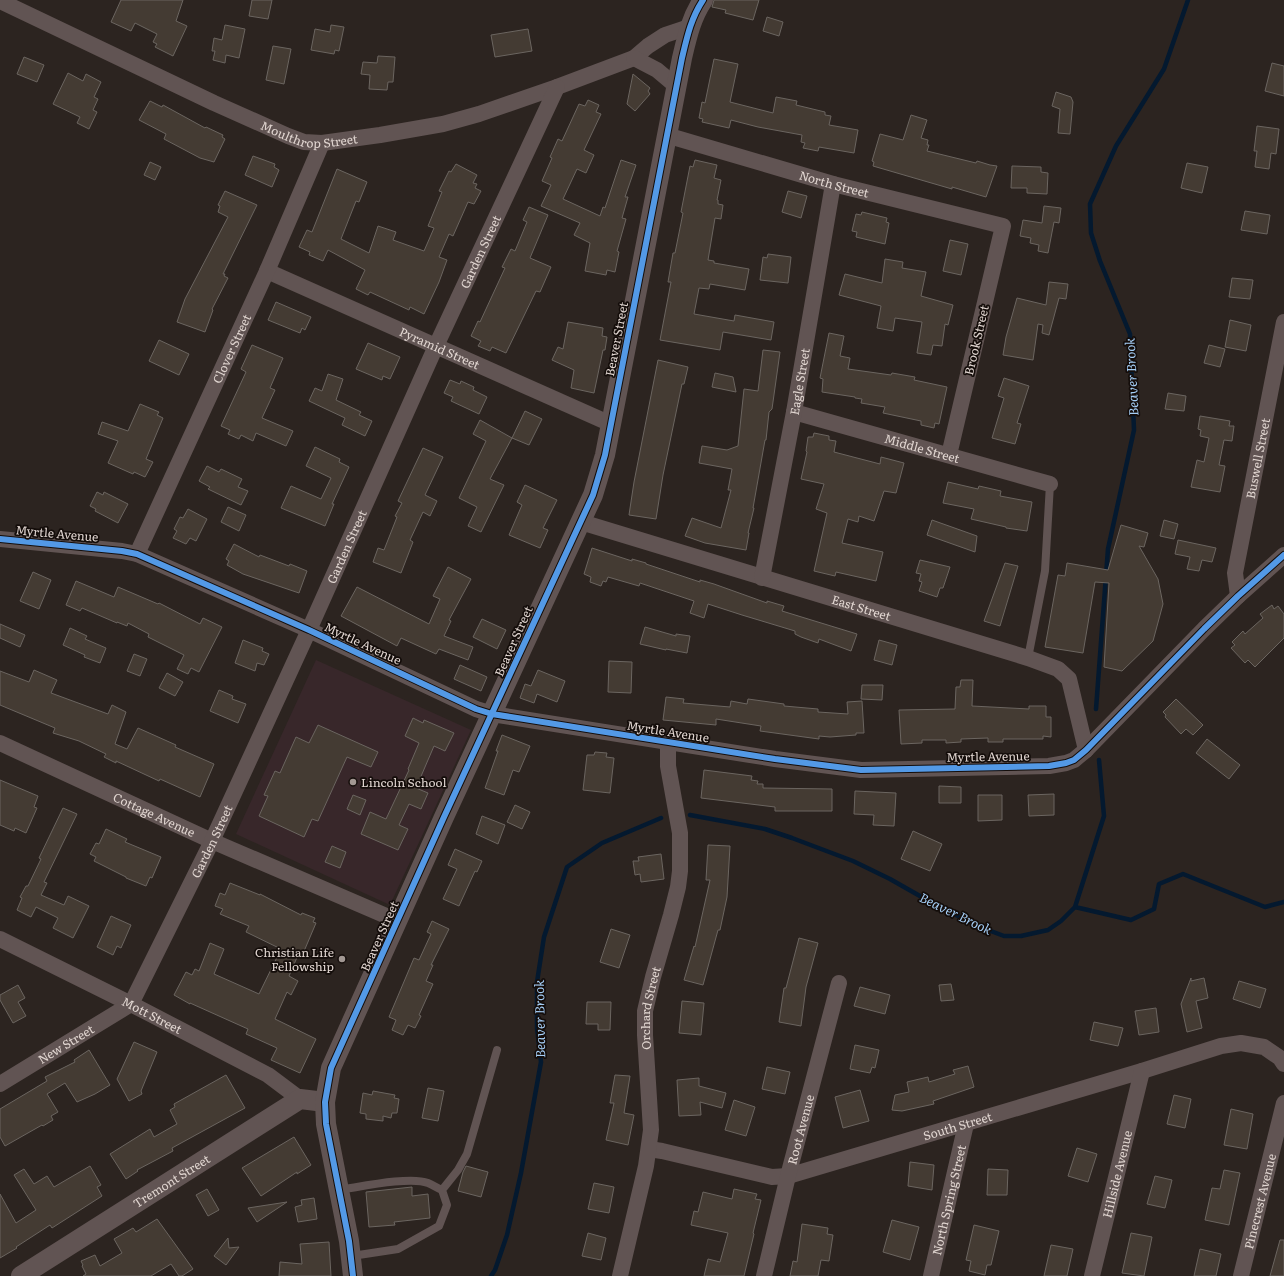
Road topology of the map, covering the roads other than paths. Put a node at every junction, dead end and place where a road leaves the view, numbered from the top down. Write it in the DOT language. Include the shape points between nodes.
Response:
graph roads {
  1 [pos="703,0"];
  2 [pos="0,1"];
  3 [pos="689,28"];
  4 [pos="634,58"];
  5 [pos="676,86"];
  6 [pos="557,87"];
  7 [pos="666,135"];
  8 [pos="322,143"];
  9 [pos="833,184"];
  10 [pos="1003,226"];
  11 [pos="267,271"];
  12 [pos="1284,322"];
  13 [pos="436,346"];
  14 [pos="794,412"];
  15 [pos="611,424"];
  16 [pos="949,455"];
  17 [pos="1050,484"];
  18 [pos="581,522"];
  19 [pos="0,539"];
  20 [pos="137,554"];
  21 [pos="1284,555"];
  22 [pos="762,578"];
  23 [pos="1238,596"];
  24 [pos="309,630"];
  25 [pos="1028,658"];
  26 [pos="492,714"];
  27 [pos="668,742"];
  28 [pos="0,743"];
  29 [pos="1086,750"];
  30 [pos="212,841"];
  31 [pos="398,921"];
  32 [pos="0,940"];
  33 [pos="839,983"];
  34 [pos="131,1004"];
  35 [pos="497,1050"];
  36 [pos="1284,1064"];
  37 [pos="1142,1071"];
  38 [pos="0,1084"];
  39 [pos="300,1099"];
  40 [pos="326,1102"];
  41 [pos="1284,1102"];
  42 [pos="966,1124"];
  43 [pos="649,1149"];
  44 [pos="788,1176"];
  45 [pos="339,1190"];
  46 [pos="442,1190"];
  47 [pos="352,1256"];
  48 [pos="21,1276"];
  49 [pos="353,1276"];
  50 [pos="620,1276"];
  51 [pos="764,1276"];
  52 [pos="931,1276"];
  53 [pos="1092,1276"];
  54 [pos="1241,1276"];
  1 -- 3 [label="street, Beaver Street"];
  2 -- 8 [label="street, Moulthrop Street" via="288,136 304,142"];
  3 -- 4 [label="street, Moulthrop Street" via="666,35"];
  3 -- 5 [label="street, Beaver Street"];
  4 -- 5 [label="street" via="657,70"];
  4 -- 6 [label="street, Moulthrop Street"];
  5 -- 7 [label="street, Beaver Street"];
  6 -- 8 [label="street, Moulthrop Street" via="443,124"];
  6 -- 13 [label="street, Garden Street"];
  7 -- 9 [label="street, North Street"];
  7 -- 15 [label="street, Beaver Street"];
  8 -- 11 [label="street, Clover Street"];
  9 -- 10 [label="street, North Street"];
  9 -- 14 [label="street, Eagle Street"];
  10 -- 16 [label="street, Brook Street"];
  11 -- 13 [label="street, Pyramid Street"];
  11 -- 20 [label="street, Clover Street"];
  12 -- 23 [label="street, Buswell Street" via="1235,573"];
  13 -- 15 [label="street, Pyramid Street"];
  13 -- 24 [label="street, Garden Street"];
  14 -- 16 [label="street, Middle Street"];
  14 -- 22 [label="street, Eagle Street"];
  15 -- 18 [label="street, Beaver Street" via="593,495"];
  16 -- 17 [label="street, Middle Street"];
  17 -- 25 [label="lane" via="1045,571"];
  18 -- 22 [label="street, East Street"];
  18 -- 26 [label="street, Beaver Street"];
  19 -- 20 [label="street, Myrtle Avenue" via="122,550"];
  20 -- 24 [label="street, Myrtle Avenue"];
  21 -- 23 [label="street, Myrtle Avenue"];
  22 -- 25 [label="street, East Street"];
  23 -- 29 [label="street, Myrtle Avenue"];
  24 -- 26 [label="street, Myrtle Avenue" via="476,709"];
  24 -- 30 [label="street, Garden Street"];
  25 -- 29 [label="street, East Street" via="1058,669 1069,679"];
  26 -- 27 [label="street, Myrtle Avenue"];
  26 -- 31 [label="street, Beaver Street"];
  27 -- 29 [label="street, Myrtle Avenue" via="861,770 1050,766 1074,760"];
  27 -- 43 [label="street, Orchard Street" via="668,766 680,833 680,871 673,908 645,1011 652,1130"];
  28 -- 30 [label="street, Cottage Avenue"];
  30 -- 31 [label="street, Cottage Avenue"];
  30 -- 34 [label="street, Garden Street"];
  31 -- 40 [label="street, Beaver Street" via="331,1068"];
  32 -- 34 [label="street, Mott Street"];
  33 -- 44 [label="street, Root Avenue"];
  34 -- 38 [label="street, New Street"];
  34 -- 39 [label="street, Mott Street" via="268,1075"];
  35 -- 46 [label="lane" via="467,1154"];
  36 -- 37 [label="street, South Street" via="1264,1046 1241,1044 1221,1046"];
  37 -- 42 [label="street, South Street"];
  37 -- 53 [label="street, Hillside Avenue"];
  39 -- 40 [label="street"];
  39 -- 48 [label="street, Tremont Street"];
  40 -- 45 [label="street, Beaver Street" via="326,1124"];
  41 -- 54 [label="street, Pinecrest Avenue"];
  42 -- 44 [label="street, South Street"];
  42 -- 52 [label="street, North Spring Street"];
  43 -- 44 [label="street, South Street" via="772,1177"];
  43 -- 50 [label="street, Orchard Street"];
  44 -- 51 [label="street, Root Avenue"];
  45 -- 46 [label="lane" via="412,1181 427,1183"];
  45 -- 47 [label="street, Beaver Street"];
  46 -- 47 [label="lane" via="447,1205 439,1226 398,1249"];
  47 -- 49 [label="street, Beaver Street"];
}
